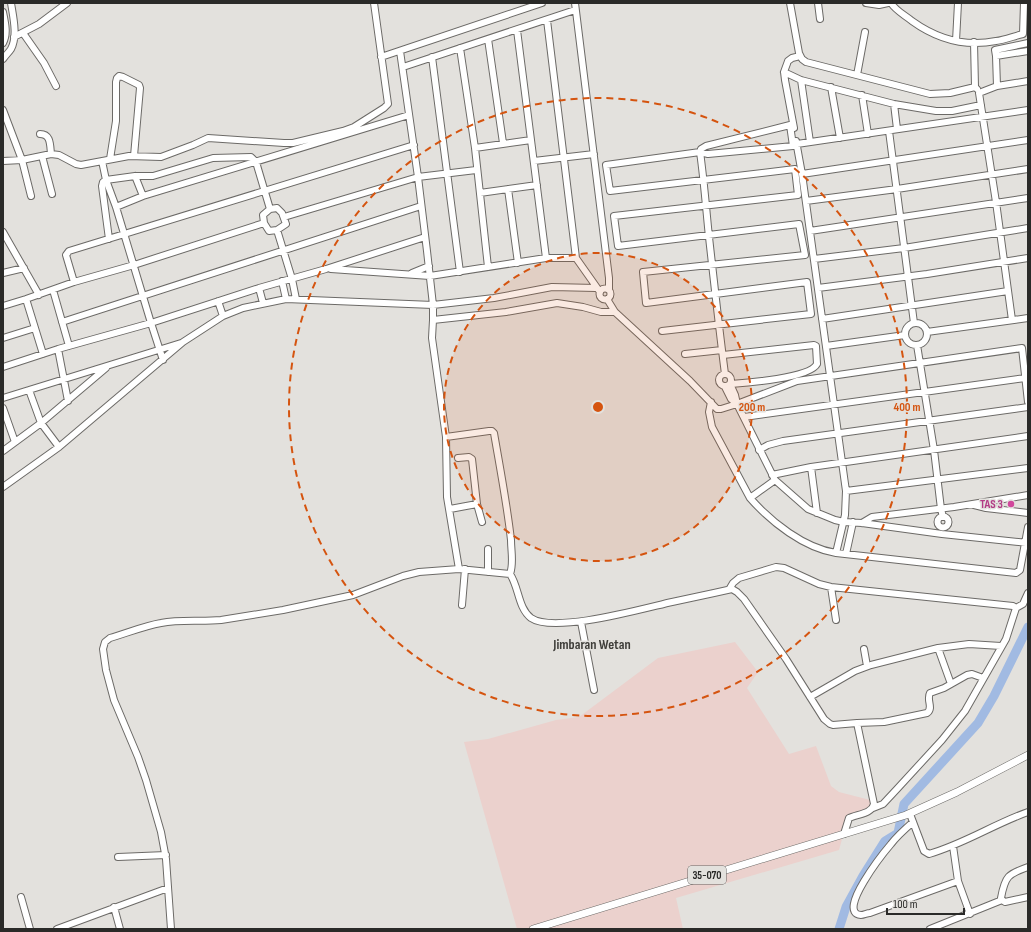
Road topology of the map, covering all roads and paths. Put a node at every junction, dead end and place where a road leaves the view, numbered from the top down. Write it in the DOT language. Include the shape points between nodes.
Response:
graph roads {
  1 [pos="11,3"];
  2 [pos="66,3"];
  3 [pos="374,3"];
  4 [pos="542,3"];
  5 [pos="790,3"];
  6 [pos="818,3"];
  7 [pos="866,3"];
  8 [pos="888,3"];
  9 [pos="891,3"];
  10 [pos="958,3"];
  11 [pos="1024,3"];
  12 [pos="575,6"];
  13 [pos="3,12"];
  14 [pos="820,19"];
  15 [pos="547,20"];
  16 [pos="517,30"];
  17 [pos="865,32"];
  18 [pos="1026,32"];
  19 [pos="23,33"];
  20 [pos="14,37"];
  21 [pos="488,39"];
  22 [pos="956,41"];
  23 [pos="974,42"];
  24 [pos="3,43"];
  25 [pos="1028,43"];
  26 [pos="460,48"];
  27 [pos="400,51"];
  28 [pos="1028,51"];
  29 [pos="800,56"];
  30 [pos="996,56"];
  31 [pos="381,58"];
  32 [pos="432,58"];
  33 [pos="3,59"];
  34 [pos="403,67"];
  35 [pos="784,72"];
  36 [pos="857,75"];
  37 [pos="801,80"];
  38 [pos="1028,81"];
  39 [pos="56,86"];
  40 [pos="997,86"];
  41 [pos="831,87"];
  42 [pos="977,90"];
  43 [pos="862,95"];
  44 [pos="894,104"];
  45 [pos="981,105"];
  46 [pos="3,110"];
  47 [pos="1028,110"];
  48 [pos="409,115"];
  49 [pos="982,116"];
  50 [pos="897,129"];
  51 [pos="889,131"];
  52 [pos="40,134"];
  53 [pos="868,134"];
  54 [pos="840,138"];
  55 [pos="531,140"];
  56 [pos="1028,140"];
  57 [pos="810,142"];
  58 [pos="503,143"];
  59 [pos="797,144"];
  60 [pos="414,145"];
  61 [pos="988,146"];
  62 [pos="474,148"];
  63 [pos="700,152"];
  64 [pos="51,154"];
  65 [pos="594,154"];
  66 [pos="42,156"];
  67 [pos="134,156"];
  68 [pos="564,158"];
  69 [pos="110,159"];
  70 [pos="22,160"];
  71 [pos="3,161"];
  72 [pos="102,161"];
  73 [pos="534,161"];
  74 [pos="893,161"];
  75 [pos="256,162"];
  76 [pos="1028,169"];
  77 [pos="476,170"];
  78 [pos="447,173"];
  79 [pos="802,174"];
  80 [pos="991,175"];
  81 [pos="135,176"];
  82 [pos="418,177"];
  83 [pos="106,180"];
  84 [pos="704,180"];
  85 [pos="537,185"];
  86 [pos="508,189"];
  87 [pos="897,189"];
  88 [pos="264,191"];
  89 [pos="480,193"];
  90 [pos="52,194"];
  91 [pos="31,196"];
  92 [pos="143,196"];
  93 [pos="1028,198"];
  94 [pos="806,201"];
  95 [pos="996,202"];
  96 [pos="421,206"];
  97 [pos="706,206"];
  98 [pos="116,207"];
  99 [pos="270,209"];
  100 [pos="284,217"];
  101 [pos="900,217"];
  102 [pos="264,222"];
  103 [pos="1028,228"];
  104 [pos="277,230"];
  105 [pos="810,231"];
  106 [pos="3,232"];
  107 [pos="999,232"];
  108 [pos="124,235"];
  109 [pos="709,236"];
  110 [pos="425,237"];
  111 [pos="109,239"];
  112 [pos="5,240"];
  113 [pos="904,248"];
  114 [pos="284,251"];
  115 [pos="546,258"];
  116 [pos="576,258"];
  117 [pos="1028,258"];
  118 [pos="814,259"];
  119 [pos="1004,262"];
  120 [pos="518,263"];
  121 [pos="134,264"];
  122 [pos="712,265"];
  123 [pos="428,266"];
  124 [pos="488,267"];
  125 [pos="24,268"];
  126 [pos="326,269"];
  127 [pos="460,272"];
  128 [pos="3,273"];
  129 [pos="410,274"];
  130 [pos="430,276"];
  131 [pos="908,277"];
  132 [pos="292,278"];
  133 [pos="282,281"];
  134 [pos="74,282"];
  135 [pos="259,288"];
  136 [pos="818,288"];
  137 [pos="53,290"];
  138 [pos="598,290"];
  139 [pos="609,290"];
  140 [pos="1008,291"];
  141 [pos="716,294"];
  142 [pos="39,295"];
  143 [pos="143,296"];
  144 [pos="296,298"];
  145 [pos="26,299"];
  146 [pos="286,299"];
  147 [pos="607,299"];
  148 [pos="218,301"];
  149 [pos="263,302"];
  150 [pos="433,304"];
  151 [pos="3,306"];
  152 [pos="912,306"];
  153 [pos="615,312"];
  154 [pos="224,316"];
  155 [pos="822,318"];
  156 [pos="1028,318"];
  157 [pos="1012,320"];
  158 [pos="62,322"];
  159 [pos="433,322"];
  160 [pos="151,323"];
  161 [pos="914,323"];
  162 [pos="719,325"];
  163 [pos="35,328"];
  164 [pos="662,331"];
  165 [pos="927,332"];
  166 [pos="905,336"];
  167 [pos="3,338"];
  168 [pos="183,342"];
  169 [pos="917,345"];
  170 [pos="69,346"];
  171 [pos="826,346"];
  172 [pos="1025,347"];
  173 [pos="58,349"];
  174 [pos="160,349"];
  175 [pos="722,353"];
  176 [pos="44,354"];
  177 [pos="685,354"];
  178 [pos="163,360"];
  179 [pos="920,363"];
  180 [pos="109,366"];
  181 [pos="3,367"];
  182 [pos="725,374"];
  183 [pos="830,375"];
  184 [pos="1025,378"];
  185 [pos="63,379"];
  186 [pos="728,385"];
  187 [pos="29,390"];
  188 [pos="925,392"];
  189 [pos="3,398"];
  190 [pos="68,401"];
  191 [pos="711,402"];
  192 [pos="1028,402"];
  193 [pos="737,404"];
  194 [pos="834,405"];
  195 [pos="1028,407"];
  196 [pos="3,408"];
  197 [pos="744,417"];
  198 [pos="929,420"];
  199 [pos="41,423"];
  200 [pos="838,433"];
  201 [pos="1028,436"];
  202 [pos="446,437"];
  203 [pos="15,442"];
  204 [pos="58,447"];
  205 [pos="759,450"];
  206 [pos="934,450"];
  207 [pos="3,451"];
  208 [pos="458,458"];
  209 [pos="842,462"];
  210 [pos="810,467"];
  211 [pos="1028,468"];
  212 [pos="773,478"];
  213 [pos="938,480"];
  214 [pos="3,487"];
  215 [pos="846,491"];
  216 [pos="1028,495"];
  217 [pos="750,498"];
  218 [pos="477,504"];
  219 [pos="973,504"];
  220 [pos="450,509"];
  221 [pos="941,509"];
  222 [pos="817,513"];
  223 [pos="1028,513"];
  224 [pos="482,522"];
  225 [pos="844,522"];
  226 [pos="853,522"];
  227 [pos="862,522"];
  228 [pos="1028,527"];
  229 [pos="943,531"];
  230 [pos="1026,543"];
  231 [pos="488,549"];
  232 [pos="836,553"];
  233 [pos="846,554"];
  234 [pos="462,569"];
  235 [pos="488,572"];
  236 [pos="510,574"];
  237 [pos="831,587"];
  238 [pos="730,588"];
  239 [pos="1028,593"];
  240 [pos="462,605"];
  241 [pos="1018,607"];
  242 [pos="836,620"];
  243 [pos="581,622"];
  244 [pos="1001,646"];
  245 [pos="938,648"];
  246 [pos="864,649"];
  247 [pos="867,666"];
  248 [pos="983,678"];
  249 [pos="951,684"];
  250 [pos="594,690"];
  251 [pos="810,697"];
  252 [pos="858,723"];
  253 [pos="1028,755"];
  254 [pos="873,808"];
  255 [pos="1028,812"];
  256 [pos="908,814"];
  257 [pos="913,822"];
  258 [pos="844,834"];
  259 [pos="953,846"];
  260 [pos="166,855"];
  261 [pos="118,857"];
  262 [pos="1028,867"];
  263 [pos="958,881"];
  264 [pos="168,888"];
  265 [pos="21,897"];
  266 [pos="1028,897"];
  267 [pos="1002,900"];
  268 [pos="114,908"];
  269 [pos="970,914"];
  270 [pos="30,929"];
  271 [pos="57,929"];
  272 [pos="120,929"];
  273 [pos="171,929"];
  274 [pos="533,929"];
  275 [pos="930,929"];
  1 -- 20 [label="street"];
  2 -- 19 [label="street"];
  3 -- 31 [label="street"];
  4 -- 27 [label="street"];
  5 -- 29 [label="street"];
  6 -- 14 [label="street"];
  7 -- 8 [label="street"];
  9 -- 22 [label="street" via="894,8 927,31 941,38"];
  10 -- 22 [label="street"];
  11 -- 18 [label="street"];
  12 -- 15 [label="street"];
  12 -- 65 [label="street"];
  13 -- 24 [label="street" via="6,31"];
  15 -- 16 [label="street"];
  15 -- 68 [label="street"];
  16 -- 21 [label="street"];
  16 -- 55 [label="street"];
  17 -- 36 [label="street"];
  18 -- 23 [label="street" via="999,41"];
  19 -- 20 [label="street"];
  19 -- 39 [label="street"];
  20 -- 33 [label="street" via="12,48"];
  21 -- 26 [label="street"];
  21 -- 58 [label="street"];
  22 -- 23 [label="street"];
  23 -- 42 [label="street"];
  25 -- 30 [label="street" via="996,50"];
  26 -- 32 [label="street"];
  26 -- 62 [label="street"];
  27 -- 31 [label="street"];
  27 -- 34 [label="street"];
  28 -- 30 [label="street"];
  29 -- 35 [label="street" via="788,61"];
  29 -- 36 [label="street" via="803,61 810,64"];
  30 -- 40 [label="street"];
  31 -- 67 [label="street" via="387,106 343,132 284,143 208,138 165,156"];
  32 -- 34 [label="street"];
  32 -- 78 [label="street"];
  34 -- 48 [label="street"];
  35 -- 37 [label="street"];
  35 -- 59 [label="street"];
  36 -- 42 [label="street" via="930,94"];
  37 -- 41 [label="street"];
  37 -- 57 [label="street"];
  38 -- 40 [label="street"];
  40 -- 42 [label="street"];
  41 -- 43 [label="street"];
  41 -- 54 [label="street"];
  42 -- 45 [label="street"];
  43 -- 44 [label="street"];
  43 -- 53 [label="street"];
  44 -- 45 [label="street" via="946,112"];
  44 -- 50 [label="street"];
  45 -- 49 [label="street"];
  46 -- 70 [label="street"];
  47 -- 49 [label="street"];
  48 -- 60 [label="street"];
  48 -- 75 [label="street"];
  49 -- 50 [label="street"];
  49 -- 61 [label="street"];
  50 -- 51 [label="street"];
  51 -- 53 [label="street"];
  51 -- 74 [label="street"];
  52 -- 64 [label="street" via="46,134 49,138"];
  53 -- 54 [label="street"];
  54 -- 57 [label="street"];
  55 -- 58 [label="street"];
  55 -- 73 [label="street"];
  56 -- 61 [label="street"];
  57 -- 59 [label="street"];
  58 -- 62 [label="street"];
  59 -- 79 [label="street"];
  60 -- 82 [label="street"];
  60 -- 88 [label="street"];
  61 -- 74 [label="street"];
  61 -- 80 [label="street"];
  62 -- 77 [label="street"];
  63 -- 63 [label="street" via="706,146 790,125 793,146 708,154"];
  63 -- 84 [label="street"];
  63 -- 84 [label="street" via="606,164 610,191"];
  64 -- 66 [label="street"];
  64 -- 72 [label="street" via="59,155 76,164"];
  65 -- 68 [label="street"];
  65 -- 139 [label="street"];
  66 -- 70 [label="street"];
  66 -- 90 [label="street"];
  67 -- 69 [label="street"];
  67 -- 69 [label="street" via="140,88 139,85 119,76 116,82 116,120"];
  68 -- 73 [label="street"];
  68 -- 116 [label="street"];
  69 -- 72 [label="street"];
  70 -- 71 [label="street"];
  70 -- 91 [label="street"];
  72 -- 83 [label="street"];
  73 -- 85 [label="street"];
  74 -- 79 [label="street"];
  74 -- 87 [label="street"];
  75 -- 81 [label="street" via="251,158 214,158 153,176"];
  75 -- 88 [label="street"];
  75 -- 92 [label="street"];
  76 -- 80 [label="street"];
  77 -- 78 [label="street"];
  77 -- 89 [label="street"];
  78 -- 82 [label="street"];
  78 -- 127 [label="street"];
  79 -- 94 [label="street"];
  80 -- 87 [label="street"];
  80 -- 95 [label="street"];
  81 -- 83 [label="street"];
  81 -- 92 [label="street"];
  82 -- 96 [label="street"];
  82 -- 100 [label="street"];
  83 -- 98 [label="street"];
  83 -- 111 [label="street" via="102,184"];
  84 -- 97 [label="street"];
  84 -- 97 [label="street" via="795,169 798,195"];
  85 -- 86 [label="street"];
  85 -- 115 [label="street"];
  86 -- 89 [label="street"];
  86 -- 120 [label="street"];
  87 -- 94 [label="street"];
  87 -- 101 [label="street"];
  88 -- 99 [label="street"];
  88 -- 108 [label="street"];
  89 -- 124 [label="street"];
  92 -- 98 [label="street"];
  93 -- 95 [label="street"];
  94 -- 105 [label="street"];
  95 -- 101 [label="street"];
  95 -- 107 [label="street"];
  96 -- 110 [label="street"];
  96 -- 114 [label="street"];
  97 -- 109 [label="street"];
  97 -- 109 [label="street" via="614,216 618,246"];
  98 -- 108 [label="street"];
  99 -- 100 [label="street" via="278,208"];
  99 -- 102 [label="street" via="263,214"];
  100 -- 104 [label="street" via="285,225"];
  101 -- 105 [label="street"];
  101 -- 113 [label="street"];
  102 -- 104 [label="street" via="269,230"];
  102 -- 121 [label="street"];
  103 -- 107 [label="street"];
  104 -- 114 [label="street"];
  105 -- 118 [label="street"];
  106 -- 112 [label="street"];
  107 -- 113 [label="street"];
  107 -- 119 [label="street"];
  108 -- 111 [label="street"];
  108 -- 121 [label="street"];
  109 -- 122 [label="street"];
  109 -- 122 [label="street" via="799,224 804,255"];
  110 -- 123 [label="street"];
  110 -- 126 [label="street"];
  111 -- 134 [label="street" via="68,252 66,258"];
  112 -- 125 [label="street"];
  113 -- 118 [label="street"];
  113 -- 131 [label="street"];
  114 -- 132 [label="street"];
  114 -- 143 [label="street"];
  115 -- 116 [label="street"];
  115 -- 120 [label="street"];
  116 -- 138 [label="street"];
  117 -- 119 [label="street"];
  118 -- 136 [label="street"];
  119 -- 131 [label="street"];
  119 -- 140 [label="street"];
  120 -- 124 [label="street"];
  121 -- 134 [label="street"];
  121 -- 143 [label="street"];
  122 -- 141 [label="street"];
  122 -- 141 [label="street" via="643,272 646,303"];
  123 -- 129 [label="street"];
  123 -- 130 [label="street"];
  124 -- 127 [label="street"];
  125 -- 128 [label="street"];
  125 -- 142 [label="street"];
  126 -- 129 [label="street"];
  126 -- 132 [label="street"];
  127 -- 130 [label="street"];
  129 -- 130 [label="street"];
  130 -- 150 [label="street"];
  131 -- 136 [label="street"];
  131 -- 152 [label="street"];
  132 -- 133 [label="street"];
  132 -- 144 [label="street"];
  133 -- 135 [label="street"];
  133 -- 146 [label="street"];
  134 -- 137 [label="street"];
  135 -- 148 [label="street"];
  135 -- 149 [label="street"];
  136 -- 155 [label="street"];
  137 -- 142 [label="street"];
  137 -- 158 [label="street"];
  138 -- 139 [label="street"];
  138 -- 147 [label="street" via="601,298"];
  138 -- 150 [label="street" via="552,287 494,298"];
  139 -- 147 [label="street" via="610,295"];
  140 -- 152 [label="street"];
  140 -- 157 [label="street"];
  141 -- 162 [label="street"];
  141 -- 162 [label="street" via="807,282 811,314"];
  142 -- 145 [label="street"];
  143 -- 158 [label="street"];
  143 -- 160 [label="street"];
  144 -- 146 [label="street"];
  144 -- 150 [label="street"];
  145 -- 151 [label="street"];
  145 -- 163 [label="street"];
  146 -- 149 [label="street"];
  147 -- 153 [label="street"];
  148 -- 154 [label="street"];
  148 -- 160 [label="street"];
  149 -- 154 [label="street"];
  150 -- 159 [label="street"];
  152 -- 155 [label="street"];
  152 -- 161 [label="street"];
  153 -- 159 [label="street" via="601,312 557,303"];
  153 -- 191 [label="street"];
  154 -- 168 [label="street"];
  155 -- 171 [label="street"];
  156 -- 157 [label="street"];
  157 -- 165 [label="street"];
  158 -- 170 [label="street"];
  159 -- 202 [label="street" via="431,332"];
  160 -- 170 [label="street"];
  160 -- 174 [label="street"];
  161 -- 165 [label="street" via="921,324"];
  161 -- 166 [label="street" via="907,328"];
  162 -- 164 [label="street"];
  162 -- 175 [label="street"];
  163 -- 167 [label="street"];
  163 -- 176 [label="street"];
  165 -- 169 [label="street" via="924,342"];
  166 -- 169 [label="street" via="909,343"];
  166 -- 171 [label="street"];
  168 -- 174 [label="street"];
  168 -- 178 [label="street"];
  169 -- 179 [label="street"];
  170 -- 173 [label="street"];
  171 -- 183 [label="street"];
  172 -- 179 [label="street"];
  172 -- 184 [label="street"];
  173 -- 176 [label="street"];
  173 -- 185 [label="street"];
  174 -- 178 [label="street"];
  174 -- 180 [label="street"];
  175 -- 177 [label="street"];
  175 -- 182 [label="street"];
  175 -- 186 [label="street" via="816,346 817,364 814,368 791,377"];
  176 -- 181 [label="street"];
  178 -- 204 [label="street"];
  179 -- 183 [label="street"];
  179 -- 188 [label="street"];
  180 -- 185 [label="street"];
  180 -- 190 [label="street"];
  182 -- 186 [label="street" via="731,377"];
  182 -- 186 [label="street" via="720,376 719,381 721,385"];
  183 -- 193 [label="street" via="790,382"];
  183 -- 194 [label="street"];
  184 -- 188 [label="street"];
  184 -- 192 [label="street"];
  185 -- 187 [label="street"];
  185 -- 190 [label="street"];
  186 -- 193 [label="street" via="735,395"];
  187 -- 189 [label="street"];
  187 -- 199 [label="street"];
  188 -- 194 [label="street"];
  188 -- 198 [label="street"];
  190 -- 199 [label="street"];
  191 -- 193 [label="street" via="720,410"];
  191 -- 217 [label="street" via="709,412 712,427"];
  193 -- 197 [label="street"];
  194 -- 197 [label="street"];
  194 -- 200 [label="street"];
  195 -- 198 [label="street"];
  196 -- 203 [label="street"];
  197 -- 205 [label="street"];
  198 -- 200 [label="street"];
  198 -- 206 [label="street"];
  199 -- 203 [label="street"];
  199 -- 204 [label="street"];
  200 -- 205 [label="street" via="784,441"];
  200 -- 209 [label="street"];
  201 -- 206 [label="street"];
  202 -- 220 [label="street" via="447,497"];
  202 -- 236 [label="street" via="494,432 509,527 513,563"];
  203 -- 207 [label="street"];
  204 -- 214 [label="street"];
  205 -- 212 [label="street"];
  206 -- 209 [label="street"];
  206 -- 213 [label="street"];
  208 -- 218 [label="street" via="472,459"];
  209 -- 210 [label="street"];
  209 -- 215 [label="street"];
  210 -- 212 [label="street"];
  210 -- 222 [label="street"];
  211 -- 213 [label="street"];
  212 -- 217 [label="street"];
  212 -- 222 [label="street" via="804,506"];
  213 -- 215 [label="street"];
  213 -- 221 [label="street"];
  215 -- 225 [label="street"];
  216 -- 219 [label="street"];
  217 -- 232 [label="street" via="796,538"];
  218 -- 220 [label="street"];
  218 -- 224 [label="street"];
  219 -- 221 [label="street"];
  219 -- 223 [label="street"];
  220 -- 234 [label="street"];
  221 -- 227 [label="street" via="872,517"];
  221 -- 229 [label="street" via="943,517 938,522"];
  222 -- 225 [label="street"];
  225 -- 226 [label="street"];
  225 -- 232 [label="street"];
  226 -- 227 [label="street"];
  226 -- 233 [label="street"];
  227 -- 229 [label="street"];
  228 -- 230 [label="street"];
  229 -- 230 [label="street"];
  230 -- 233 [label="street" via="1020,570 1016,573"];
  231 -- 235 [label="street"];
  232 -- 233 [label="street"];
  234 -- 235 [label="street"];
  234 -- 240 [label="street"];
  234 -- 260 [label="street" via="419,572 353,595 282,610 211,621 161,623 106,641 103,649 110,687 146,780"];
  235 -- 236 [label="street"];
  236 -- 243 [label="street" via="524,610 531,618 553,623"];
  237 -- 238 [label="street" via="776,567 739,578"];
  237 -- 241 [label="street"];
  237 -- 242 [label="street"];
  238 -- 243 [label="street"];
  238 -- 251 [label="street" via="744,599"];
  239 -- 241 [label="street"];
  241 -- 244 [label="street"];
  243 -- 250 [label="street"];
  244 -- 245 [label="street" via="969,644"];
  244 -- 248 [label="street"];
  245 -- 247 [label="street"];
  245 -- 249 [label="street"];
  246 -- 247 [label="street"];
  247 -- 251 [label="street"];
  248 -- 249 [label="street" via="969,675"];
  248 -- 254 [label="street" via="965,711 942,740 883,804"];
  249 -- 252 [label="street" via="929,694 930,708 927,713 884,722"];
  251 -- 252 [label="street" via="830,724"];
  252 -- 254 [label="street" via="873,795"];
  253 -- 256 [label="main road, 35-070"];
  254 -- 258 [label="street" via="849,818"];
  255 -- 259 [label="street"];
  256 -- 257 [label="street"];
  256 -- 258 [label="main road, 35-070"];
  257 -- 259 [label="street" via="925,853"];
  257 -- 263 [label="street" via="890,844 862,883 853,902 855,913 870,913"];
  258 -- 274 [label="main road, 35-070"];
  259 -- 263 [label="street"];
  260 -- 261 [label="street"];
  260 -- 264 [label="street"];
  262 -- 267 [label="street" via="1007,877"];
  263 -- 269 [label="street"];
  264 -- 268 [label="street"];
  264 -- 273 [label="street"];
  265 -- 270 [label="street"];
  266 -- 267 [label="street" via="1005,902"];
  267 -- 269 [label="street"];
  268 -- 271 [label="street"];
  268 -- 272 [label="street"];
  269 -- 275 [label="street"];
}
